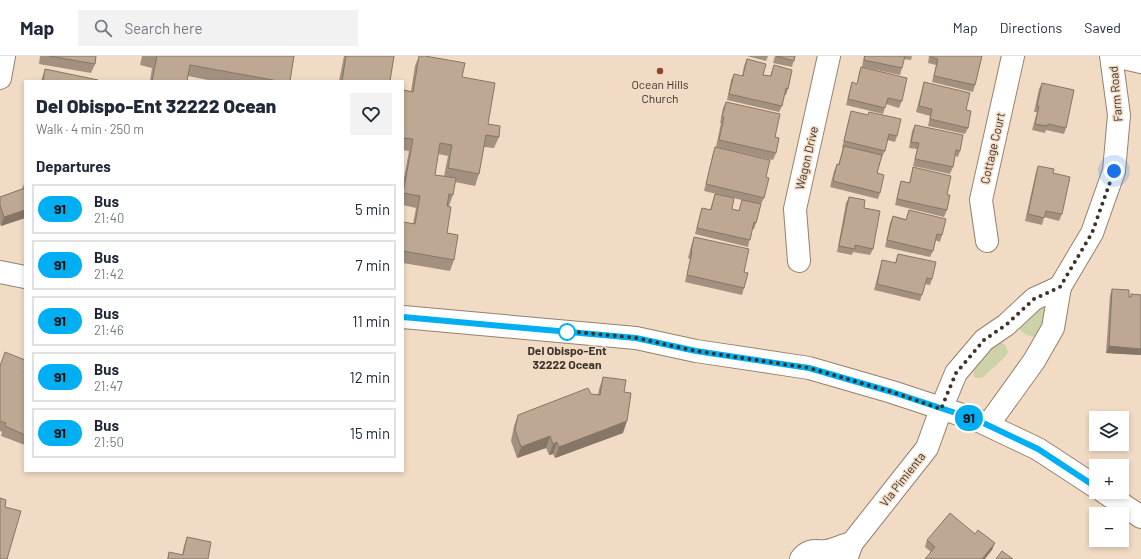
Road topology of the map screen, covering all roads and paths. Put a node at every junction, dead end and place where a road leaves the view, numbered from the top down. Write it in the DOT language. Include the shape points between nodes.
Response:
graph roads {
  1 [pos="4,56"];
  2 [pos="829,56"];
  3 [pos="1013,56"];
  4 [pos="1111,56"];
  5 [pos="1114,56"];
  6 [pos="1141,62"];
  7 [pos="0,78"];
  8 [pos="987,241"];
  9 [pos="799,261"];
  10 [pos="0,272"];
  11 [pos="24,277"];
  12 [pos="1060,287"];
  13 [pos="404,317"];
  14 [pos="941,409"];
  15 [pos="988,425"];
  16 [pos="1089,482"];
  17 [pos="1114,499"];
  18 [pos="1141,517"];
  19 [pos="849,551"];
  20 [pos="801,559"];
  1 -- 7 [label="street"];
  2 -- 9 [label="street, Wagon Drive" via="795,209"];
  3 -- 8 [label="street, Cottage Court" via="981,200"];
  4 -- 12 [label="street, Farm Road" via="1120,115 1114,171 1092,233"];
  5 -- 6 [label="street"];
  10 -- 11 [label="street"];
  12 -- 14 [label="street" via="1034,299 1006,325 984,340 956,373"];
  12 -- 15 [label="street, Farm Road" via="1053,328 1034,361"];
  13 -- 14 [label="street" via="636,338 696,351 809,368"];
  14 -- 15 [label="street"];
  14 -- 19 [label="street, Via Pimienta" via="927,448"];
  15 -- 16 [label="street" via="1038,449"];
  17 -- 18 [label="street"];
  19 -- 20 [label="street, Via Pimienta" via="813,550"];
}
